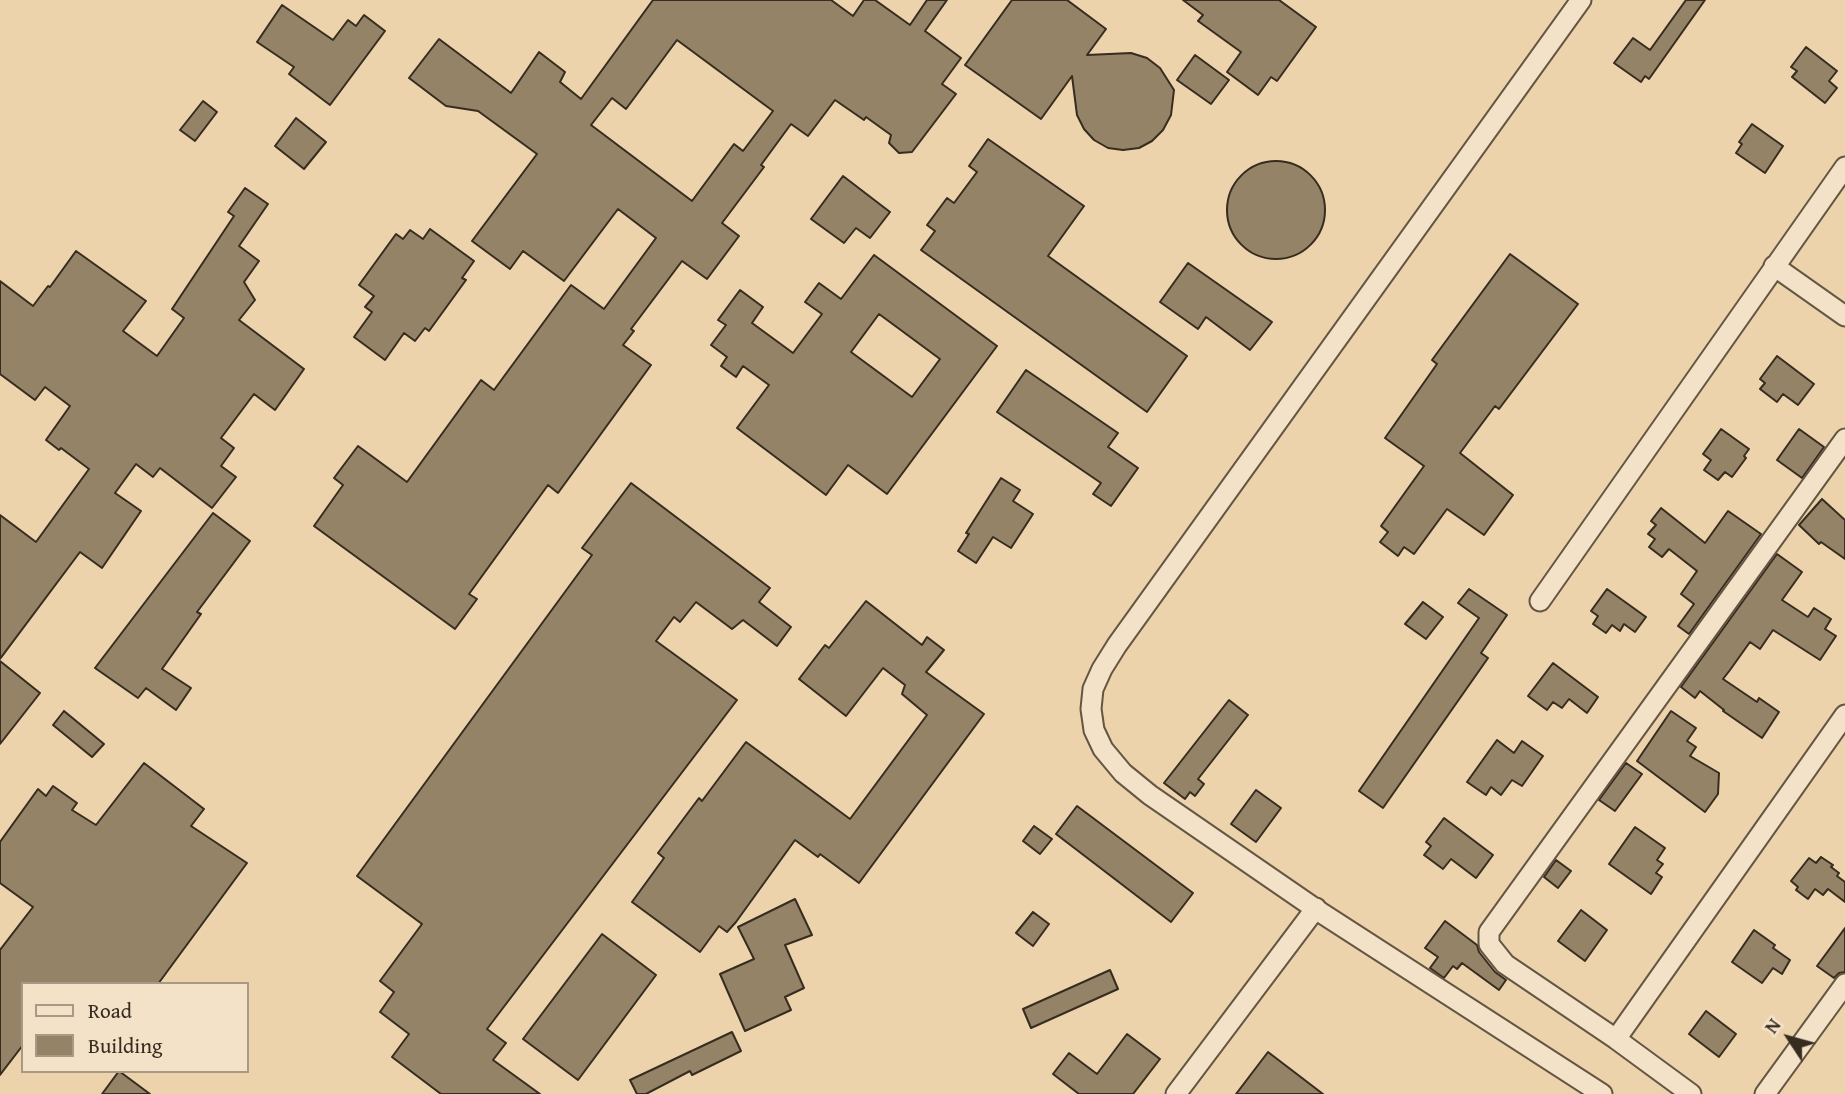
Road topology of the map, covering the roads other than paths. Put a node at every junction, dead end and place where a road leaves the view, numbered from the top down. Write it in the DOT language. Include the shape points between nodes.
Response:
graph roads {
  1 [pos="1581,0"];
  2 [pos="1845,167"];
  3 [pos="1774,266"];
  4 [pos="1845,316"];
  5 [pos="1845,439"];
  6 [pos="1540,601"];
  7 [pos="1845,715"];
  8 [pos="1316,908"];
  9 [pos="1845,984"];
  10 [pos="1616,1039"];
  11 [pos="1176,1094"];
  12 [pos="1602,1094"];
  13 [pos="1691,1094"];
  14 [pos="1765,1094"];
  1 -- 8 [label="street" via="1117,645 1093,689 1094,730 1123,773"];
  2 -- 3 [label="street"];
  3 -- 4 [label="street"];
  3 -- 6 [label="street"];
  5 -- 10 [label="street" via="1489,932 1489,944 1505,964"];
  7 -- 10 [label="street"];
  8 -- 11 [label="street"];
  8 -- 12 [label="street"];
  9 -- 14 [label="street"];
  10 -- 13 [label="street"];
}
